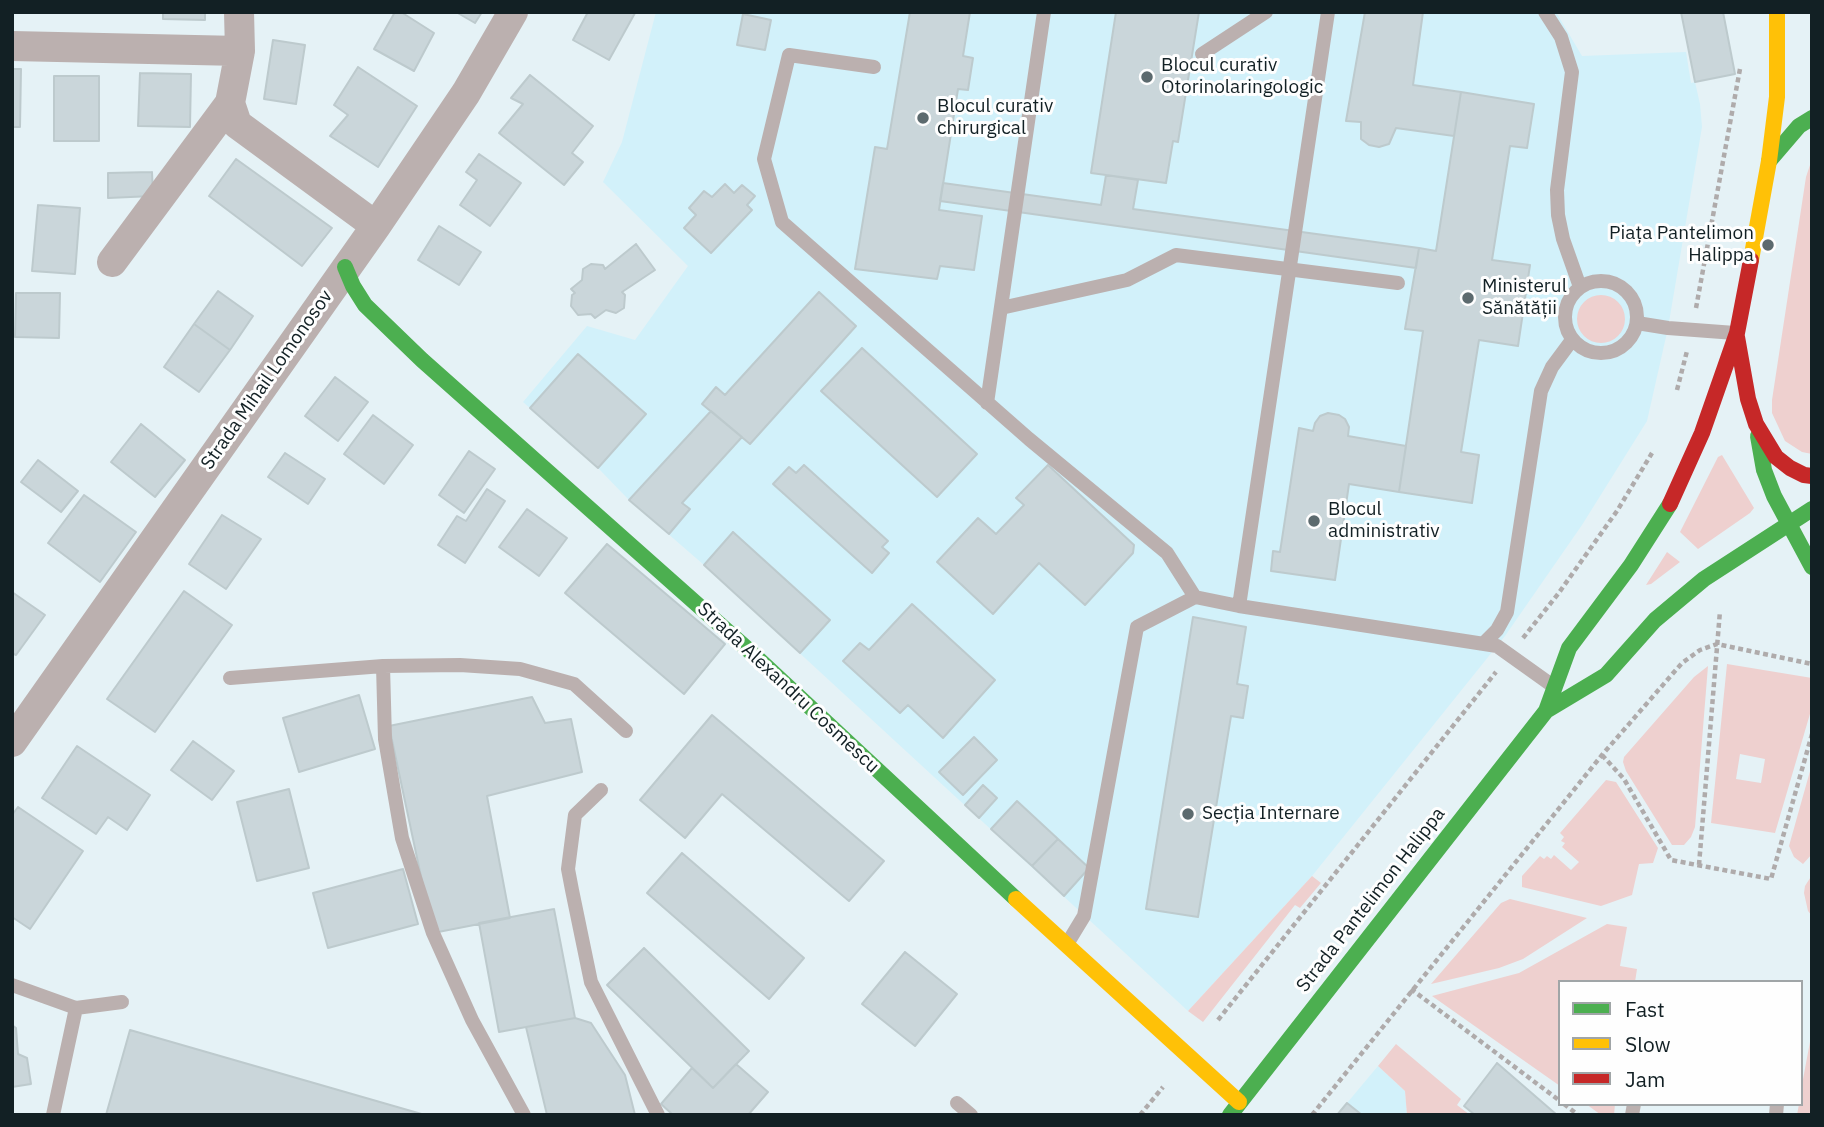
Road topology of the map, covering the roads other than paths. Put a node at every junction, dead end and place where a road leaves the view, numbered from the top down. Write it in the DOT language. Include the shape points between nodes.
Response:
graph roads {
  1 [pos="239,12"];
  2 [pos="513,12"];
  3 [pos="1044,12"];
  4 [pos="1266,12"];
  5 [pos="1328,12"];
  6 [pos="1545,12"];
  7 [pos="1777,12"];
  8 [pos="12,46"];
  9 [pos="240,51"];
  10 [pos="1202,54"];
  11 [pos="874,67"];
  12 [pos="230,103"];
  13 [pos="1812,118"];
  14 [pos="1769,161"];
  15 [pos="376,226"];
  16 [pos="112,262"];
  17 [pos="345,267"];
  18 [pos="1289,269"];
  19 [pos="1398,283"];
  20 [pos="1580,287"];
  21 [pos="1001,308"];
  22 [pos="1637,323"];
  23 [pos="1737,333"];
  24 [pos="1572,340"];
  25 [pos="987,402"];
  26 [pos="1756,424"];
  27 [pos="1812,476"];
  28 [pos="1812,509"];
  29 [pos="1789,524"];
  30 [pos="1812,567"];
  31 [pos="1195,597"];
  32 [pos="1239,606"];
  33 [pos="1483,643"];
  34 [pos="383,666"];
  35 [pos="230,678"];
  36 [pos="1554,687"];
  37 [pos="1546,711"];
  38 [pos="626,731"];
  39 [pos="12,742"];
  40 [pos="601,790"];
  41 [pos="1066,946"];
  42 [pos="12,985"];
  43 [pos="122,1002"];
  44 [pos="76,1008"];
  45 [pos="957,1103"];
  46 [pos="1235,1108"];
  47 [pos="53,1115"];
  48 [pos="524,1115"];
  49 [pos="657,1115"];
  50 [pos="971,1115"];
  1 -- 9 [label="street"];
  2 -- 15 [label="street, Strada Mihail Lomonosov" via="466,93"];
  3 -- 21 [label="lane"];
  4 -- 10 [label="lane"];
  5 -- 18 [label="lane"];
  6 -- 20 [label="lane" via="1561,37 1572,72 1557,190 1563,239"];
  7 -- 14 [label="main road" via="1777,97"];
  8 -- 9 [label="street"];
  9 -- 12 [label="street"];
  11 -- 25 [label="lane" via="789,55 764,159 782,222"];
  12 -- 15 [label="street" via="237,124"];
  12 -- 16 [label="street"];
  13 -- 14 [label="main road"];
  14 -- 23 [label="main road"];
  15 -- 17 [label="street, Strada Mihail Lomonosov"];
  17 -- 39 [label="street, Strada Mihail Lomonosov"];
  17 -- 41 [label="main road, Strada Alexandru Cosmescu" via="365,305 422,359 753,654"];
  18 -- 19 [label="lane"];
  18 -- 21 [label="lane" via="1176,256 1128,280"];
  18 -- 32 [label="lane"];
  20 -- 22 [label="lane" via="1603,280 1615,283 1633,299"];
  20 -- 24 [label="lane" via="1571,295 1564,318"];
  21 -- 25 [label="lane"];
  22 -- 23 [label="lane"];
  22 -- 24 [label="lane" via="1633,335 1616,351 1592,353"];
  23 -- 26 [label="main road"];
  23 -- 36 [label="main road, Strada Pantelimon Halippa" via="1702,433 1669,505 1569,648"];
  24 -- 33 [label="lane" via="1541,391 1507,612"];
  25 -- 31 [label="lane" via="1167,553"];
  26 -- 27 [label="main road" via="1776,457"];
  26 -- 29 [label="main road" via="1764,470"];
  28 -- 29 [label="main road, Strada Pantelimon Halippa"];
  29 -- 30 [label="main road"];
  29 -- 37 [label="main road, Strada Pantelimon Halippa" via="1704,579 1655,620 1606,675"];
  31 -- 32 [label="lane"];
  31 -- 41 [label="lane" via="1137,627 1084,916"];
  32 -- 33 [label="lane"];
  33 -- 36 [label="lane" via="1497,646"];
  34 -- 35 [label="lane"];
  34 -- 38 [label="lane" via="520,669 574,684"];
  34 -- 48 [label="lane" via="385,739 402,838 439,945 472,1020"];
  36 -- 37 [label="main road, Strada Pantelimon Halippa"];
  37 -- 46 [label="main road, Strada Pantelimon Halippa"];
  40 -- 49 [label="lane" via="575,816 568,869 591,982"];
  41 -- 46 [label="main road, Strada Alexandru Cosmescu"];
  42 -- 44 [label="lane"];
  43 -- 44 [label="lane"];
  44 -- 47 [label="lane"];
  45 -- 50 [label="lane"];
}
